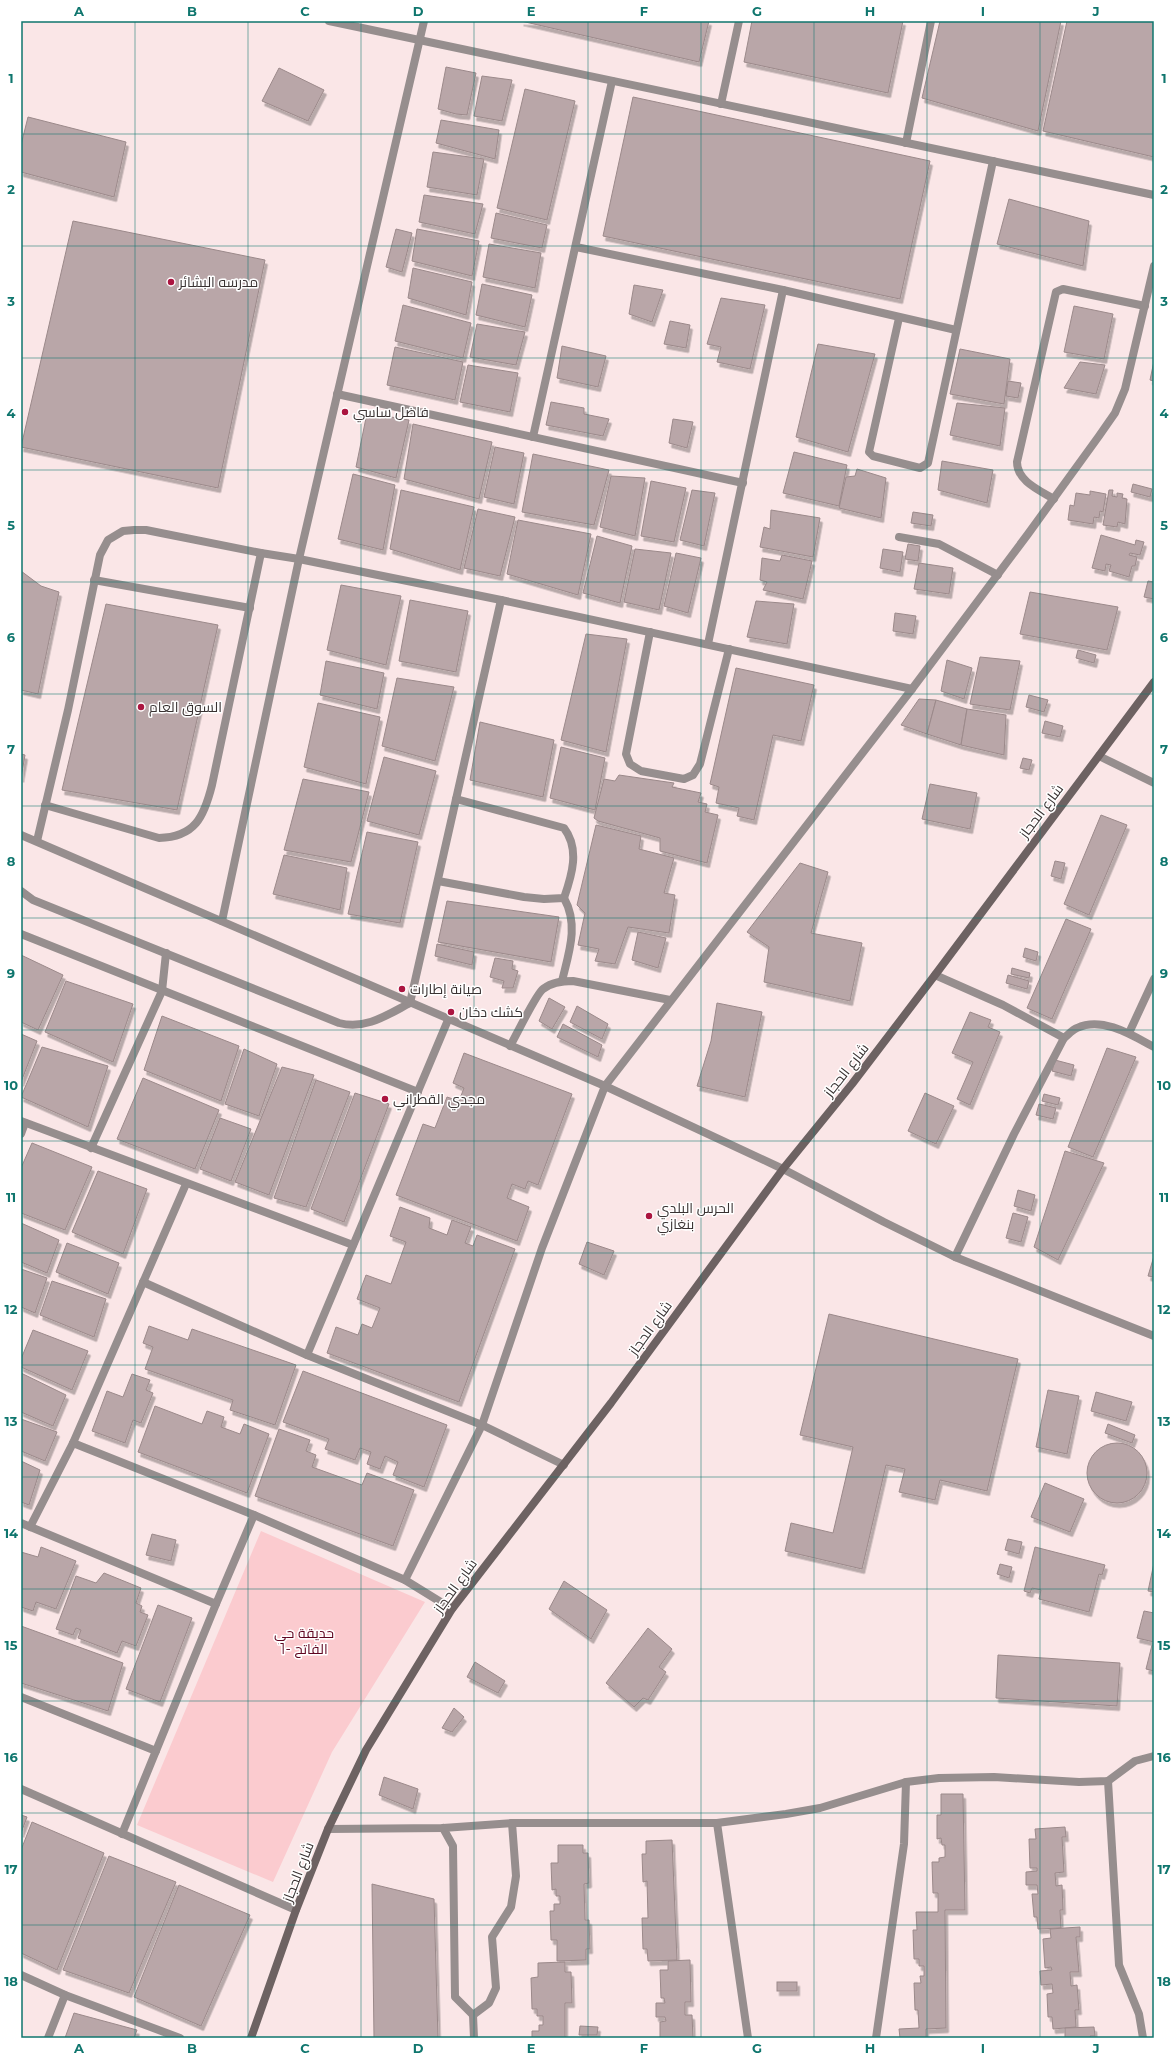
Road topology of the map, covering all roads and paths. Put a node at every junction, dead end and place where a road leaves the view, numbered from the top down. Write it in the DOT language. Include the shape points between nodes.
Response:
graph roads {
  1 [pos="329,21"];
  2 [pos="424,21"];
  3 [pos="739,21"];
  4 [pos="931,21"];
  5 [pos="420,40"];
  6 [pos="612,80"];
  7 [pos="721,104"];
  8 [pos="906,142"];
  9 [pos="993,161"];
  10 [pos="1154,195"];
  11 [pos="576,247"];
  12 [pos="1154,266"];
  13 [pos="783,290"];
  14 [pos="1145,306"];
  15 [pos="899,318"];
  16 [pos="956,330"];
  17 [pos="337,394"];
  18 [pos="532,437"];
  19 [pos="743,484"];
  20 [pos="1054,499"];
  21 [pos="899,537"];
  22 [pos="262,554"];
  23 [pos="299,559"];
  24 [pos="998,574"];
  25 [pos="94,580"];
  26 [pos="501,600"];
  27 [pos="250,608"];
  28 [pos="650,632"];
  29 [pos="708,644"];
  30 [pos="729,649"];
  31 [pos="1154,682"];
  32 [pos="912,688"];
  33 [pos="1100,756"];
  34 [pos="1154,783"];
  35 [pos="456,799"];
  36 [pos="45,805"];
  37 [pos="21,835"];
  38 [pos="37,842"];
  39 [pos="438,881"];
  40 [pos="21,891"];
  41 [pos="564,898"];
  42 [pos="222,921"];
  43 [pos="21,934"];
  44 [pos="166,954"];
  45 [pos="935,975"];
  46 [pos="1154,979"];
  47 [pos="562,981"];
  48 [pos="162,991"];
  49 [pos="670,1000"];
  50 [pos="410,1003"];
  51 [pos="448,1020"];
  52 [pos="1129,1033"];
  53 [pos="1064,1038"];
  54 [pos="510,1046"];
  55 [pos="1154,1046"];
  56 [pos="605,1086"];
  57 [pos="418,1092"];
  58 [pos="23,1122"];
  59 [pos="21,1134"];
  60 [pos="91,1148"];
  61 [pos="783,1169"];
  62 [pos="186,1184"];
  63 [pos="353,1245"];
  64 [pos="955,1257"];
  65 [pos="143,1282"];
  66 [pos="1154,1336"];
  67 [pos="307,1354"];
  68 [pos="482,1424"];
  69 [pos="73,1443"];
  70 [pos="564,1465"];
  71 [pos="254,1515"];
  72 [pos="21,1523"];
  73 [pos="30,1527"];
  74 [pos="405,1580"];
  75 [pos="216,1604"];
  76 [pos="452,1609"];
  77 [pos="21,1697"];
  78 [pos="156,1751"];
  79 [pos="1154,1756"];
  80 [pos="1108,1781"];
  81 [pos="906,1782"];
  82 [pos="21,1789"];
  83 [pos="512,1823"];
  84 [pos="717,1823"];
  85 [pos="442,1828"];
  86 [pos="328,1829"];
  87 [pos="122,1834"];
  88 [pos="296,1910"];
  89 [pos="21,1975"];
  90 [pos="64,1994"];
  91 [pos="473,2015"];
  92 [pos="48,2038"];
  93 [pos="180,2038"];
  94 [pos="251,2038"];
  95 [pos="474,2038"];
  96 [pos="748,2038"];
  97 [pos="876,2038"];
  98 [pos="1143,2038"];
  1 -- 5 [label="street"];
  2 -- 5 [label="street"];
  3 -- 7 [label="street"];
  4 -- 8 [label="street"];
  5 -- 6 [label="street"];
  5 -- 17 [label="street"];
  6 -- 7 [label="street"];
  6 -- 11 [label="street"];
  7 -- 8 [label="street"];
  8 -- 9 [label="street"];
  9 -- 10 [label="street"];
  9 -- 16 [label="street"];
  11 -- 13 [label="street"];
  11 -- 18 [label="street"];
  12 -- 14 [label="street"];
  13 -- 15 [label="street"];
  13 -- 19 [label="street"];
  14 -- 20 [label="street" via="1125,389 1115,413"];
  14 -- 20 [label="street" via="1063,289 1056,292 1017,462 1017,470 1025,480"];
  15 -- 16 [label="street"];
  15 -- 16 [label="street" via="869,452 873,456 920,468 928,463"];
  17 -- 18 [label="street"];
  17 -- 23 [label="street"];
  18 -- 19 [label="street"];
  19 -- 29 [label="street"];
  20 -- 24 [label="street"];
  21 -- 24 [label="street" via="939,544"];
  22 -- 23 [label="street"];
  22 -- 25 [label="street" via="146,530 128,531 115,534 103,547"];
  22 -- 27 [label="street"];
  23 -- 26 [label="street"];
  23 -- 42 [label="street"];
  24 -- 32 [label="street"];
  25 -- 27 [label="street"];
  25 -- 36 [label="street" via="68,710"];
  26 -- 28 [label="street"];
  26 -- 35 [label="street"];
  27 -- 36 [label="street" via="208,801 194,827 172,838 159,838"];
  28 -- 29 [label="street"];
  28 -- 30 [label="street" via="626,754 630,764 641,771 684,779 693,774 700,764"];
  29 -- 30 [label="street"];
  30 -- 32 [label="street"];
  31 -- 33 [label="main road, شارع الحجاز"];
  32 -- 49 [label="street"];
  33 -- 34 [label="street"];
  33 -- 45 [label="main road, شارع الحجاز"];
  35 -- 39 [label="street"];
  35 -- 41 [label="street" via="564,828 571,837 574,849 571,878"];
  36 -- 38 [label="street"];
  37 -- 38 [label="street"];
  38 -- 42 [label="street"];
  39 -- 41 [label="street" via="524,897"];
  39 -- 50 [label="street"];
  40 -- 44 [label="street" via="33,900"];
  41 -- 47 [label="street" via="571,911 573,929"];
  42 -- 50 [label="street"];
  43 -- 48 [label="street"];
  44 -- 48 [label="street"];
  44 -- 50 [label="street" via="346,1025 366,1024"];
  45 -- 53 [label="street" via="1003,1005"];
  45 -- 61 [label="main road, شارع الحجاز"];
  46 -- 52 [label="street"];
  47 -- 49 [label="street"];
  47 -- 54 [label="street" via="542,989"];
  48 -- 57 [label="street"];
  48 -- 60 [label="street"];
  49 -- 56 [label="street"];
  50 -- 51 [label="street"];
  51 -- 54 [label="street"];
  51 -- 57 [label="street"];
  52 -- 53 [label="street" via="1094,1024 1077,1028"];
  52 -- 55 [label="street"];
  53 -- 64 [label="street"];
  54 -- 56 [label="street"];
  56 -- 61 [label="street"];
  56 -- 68 [label="street" via="542,1248"];
  57 -- 63 [label="street"];
  58 -- 59 [label="street"];
  58 -- 60 [label="street"];
  60 -- 62 [label="street"];
  61 -- 64 [label="street"];
  61 -- 70 [label="main road, شارع الحجاز"];
  62 -- 63 [label="street"];
  62 -- 65 [label="street"];
  63 -- 67 [label="street"];
  64 -- 66 [label="street"];
  65 -- 67 [label="street"];
  65 -- 69 [label="street"];
  67 -- 68 [label="street"];
  68 -- 70 [label="street"];
  68 -- 74 [label="street"];
  69 -- 71 [label="street"];
  69 -- 73 [label="street"];
  70 -- 76 [label="main road, شارع الحجاز"];
  71 -- 74 [label="street"];
  71 -- 75 [label="street"];
  72 -- 73 [label="street"];
  73 -- 75 [label="street"];
  74 -- 76 [label="street"];
  75 -- 78 [label="street"];
  76 -- 86 [label="main road, شارع الحجاز" via="366,1750"];
  77 -- 78 [label="street"];
  78 -- 87 [label="street"];
  79 -- 80 [label="street" via="1135,1761"];
  80 -- 81 [label="street" via="1079,1782 994,1777 939,1778"];
  80 -- 98 [label="street" via="1119,1965 1138,2014"];
  81 -- 84 [label="street" via="820,1808"];
  81 -- 97 [label="street" via="904,1844"];
  82 -- 87 [label="street"];
  83 -- 84 [label="street"];
  83 -- 85 [label="street"];
  83 -- 91 [label="street" via="516,1876 511,1908 492,1937 496,1988 489,2003"];
  84 -- 96 [label="street"];
  85 -- 86 [label="street"];
  85 -- 91 [label="street" via="453,1846 455,1997"];
  86 -- 88 [label="main road, شارع الحجاز"];
  87 -- 88 [label="street"];
  88 -- 94 [label="main road, شارع الحجاز"];
  89 -- 90 [label="street"];
  90 -- 92 [label="street"];
  90 -- 93 [label="street"];
  91 -- 95 [label="street"];
}
